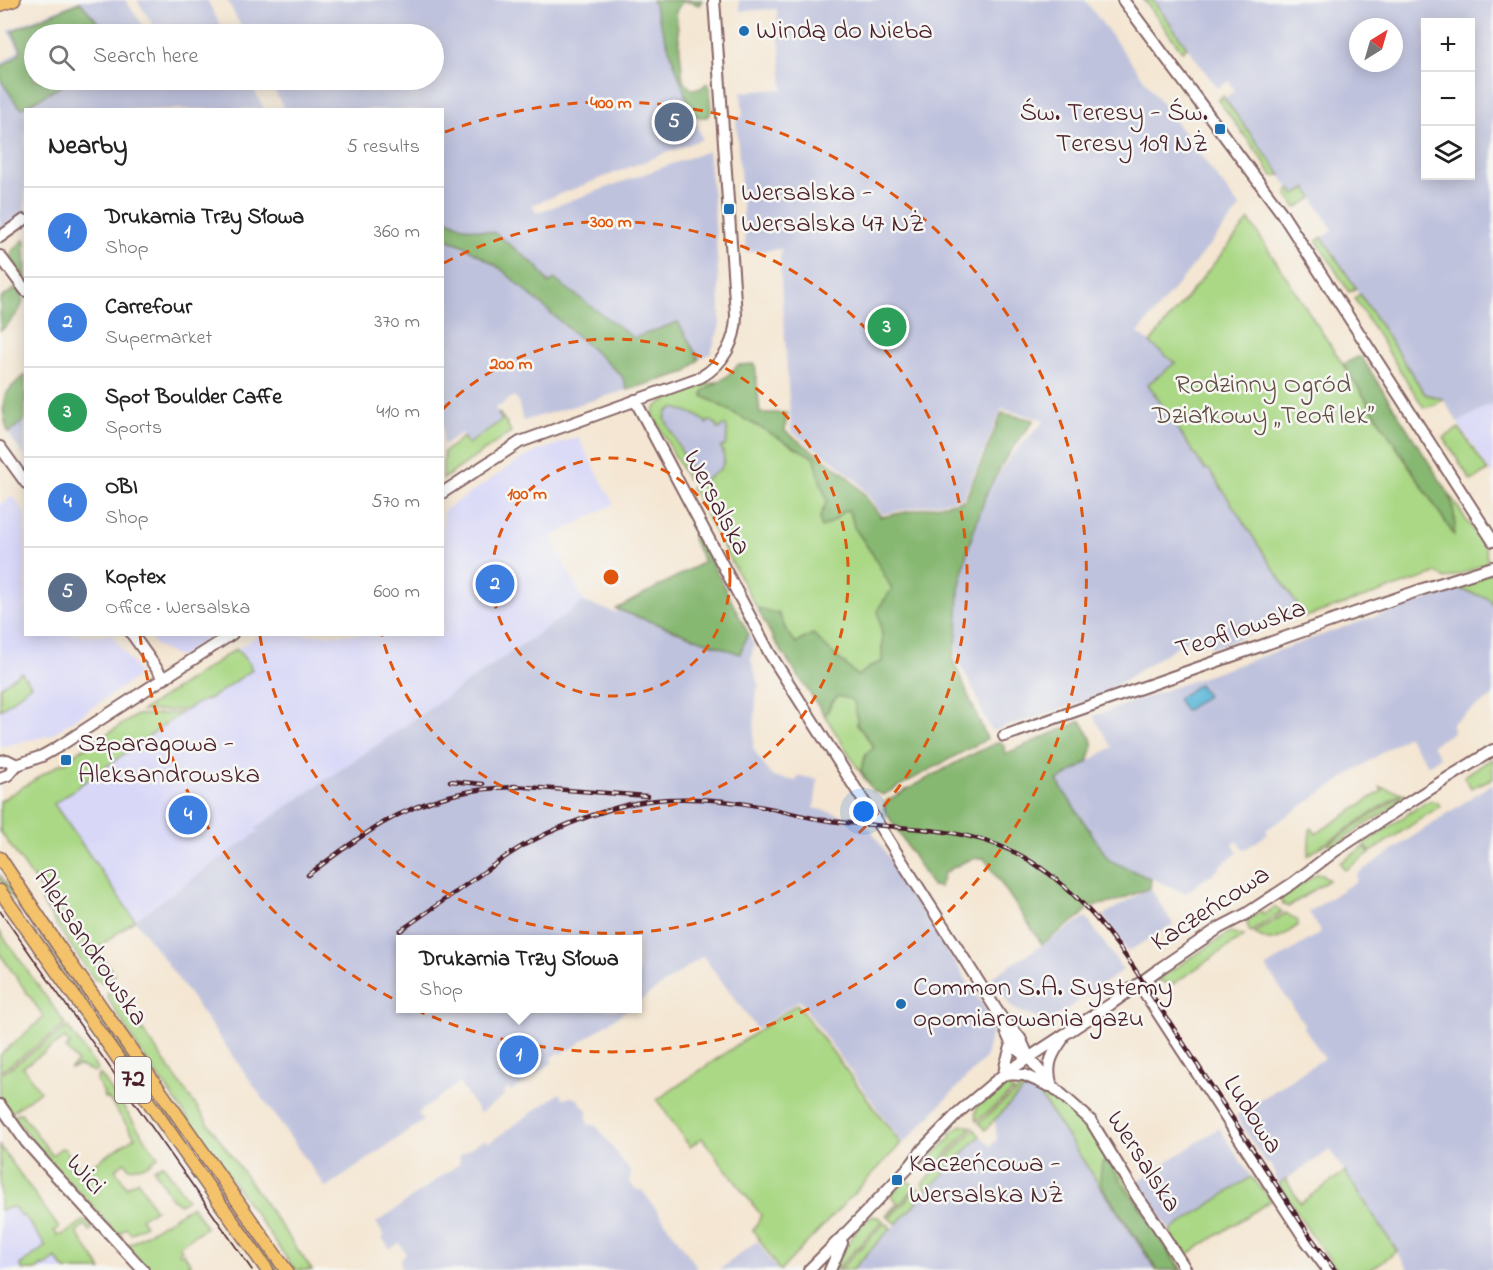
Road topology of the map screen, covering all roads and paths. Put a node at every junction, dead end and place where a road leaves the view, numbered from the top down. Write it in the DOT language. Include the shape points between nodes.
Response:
graph roads {
  1 [pos="14,0"];
  2 [pos="714,0"];
  3 [pos="1124,0"];
  4 [pos="0,5"];
  5 [pos="24,220"];
  6 [pos="0,237"];
  7 [pos="0,256"];
  8 [pos="24,288"];
  9 [pos="635,400"];
  10 [pos="0,447"];
  11 [pos="24,480"];
  12 [pos="444,492"];
  13 [pos="1493,541"];
  14 [pos="1493,567"];
  15 [pos="133,636"];
  16 [pos="229,636"];
  17 [pos="164,680"];
  18 [pos="1004,736"];
  19 [pos="1493,750"];
  20 [pos="0,761"];
  21 [pos="14,769"];
  22 [pos="0,778"];
  23 [pos="0,788"];
  24 [pos="0,858"];
  25 [pos="0,891"];
  26 [pos="1139,984"];
  27 [pos="1001,1017"];
  28 [pos="1065,1035"];
  29 [pos="1012,1044"];
  30 [pos="1029,1058"];
  31 [pos="1004,1074"];
  32 [pos="1052,1086"];
  33 [pos="0,1105"];
  34 [pos="848,1232"];
  35 [pos="143,1270"];
  36 [pos="267,1270"];
  37 [pos="286,1270"];
  38 [pos="810,1270"];
  39 [pos="830,1270"];
  40 [pos="1186,1270"];
  41 [pos="1328,1270"];
  1 -- 4 [label="main road"];
  2 -- 9 [label="street" via="735,331 725,355 711,370"];
  3 -- 13 [label="street" via="1281,212"];
  5 -- 6 [label="street"];
  7 -- 8 [label="street"];
  9 -- 12 [label="street" via="520,442"];
  9 -- 27 [label="street, Wersalska" via="770,654"];
  10 -- 11 [label="street"];
  14 -- 18 [label="street, Teofilowska"];
  15 -- 17 [label="street"];
  16 -- 17 [label="street"];
  17 -- 21 [label="street" via="54,750"];
  19 -- 26 [label="street, Kaczeńcowa"];
  20 -- 21 [label="street" via="7,760"];
  21 -- 22 [label="street"];
  21 -- 23 [label="street"];
  24 -- 37 [label="main road, Aleksandrowska / 72"];
  25 -- 36 [label="main road, Aleksandrowska / 72"];
  26 -- 28 [label="street, Kaczeńcowa"];
  26 -- 41 [label="street, Ludowa"];
  27 -- 29 [label="street, Wersalska"];
  27 -- 30 [label="street, Wersalska" via="1020,1038"];
  28 -- 30 [label="street, Kaczeńcowa"];
  28 -- 32 [label="street" via="1049,1061"];
  29 -- 30 [label="street, Wersalska"];
  29 -- 31 [label="street"];
  30 -- 31 [label="street, Kaczeńcowa"];
  30 -- 32 [label="street, Wersalska"];
  31 -- 32 [label="street, Wersalska" via="1033,1077"];
  31 -- 34 [label="street, Kaczeńcowa" via="948,1123"];
  32 -- 40 [label="street, Wersalska" via="1090,1121"];
  33 -- 35 [label="street, Wici" via="26,1142"];
  34 -- 38 [label="street, Kaczeńcowa"];
  34 -- 39 [label="street"];
}
